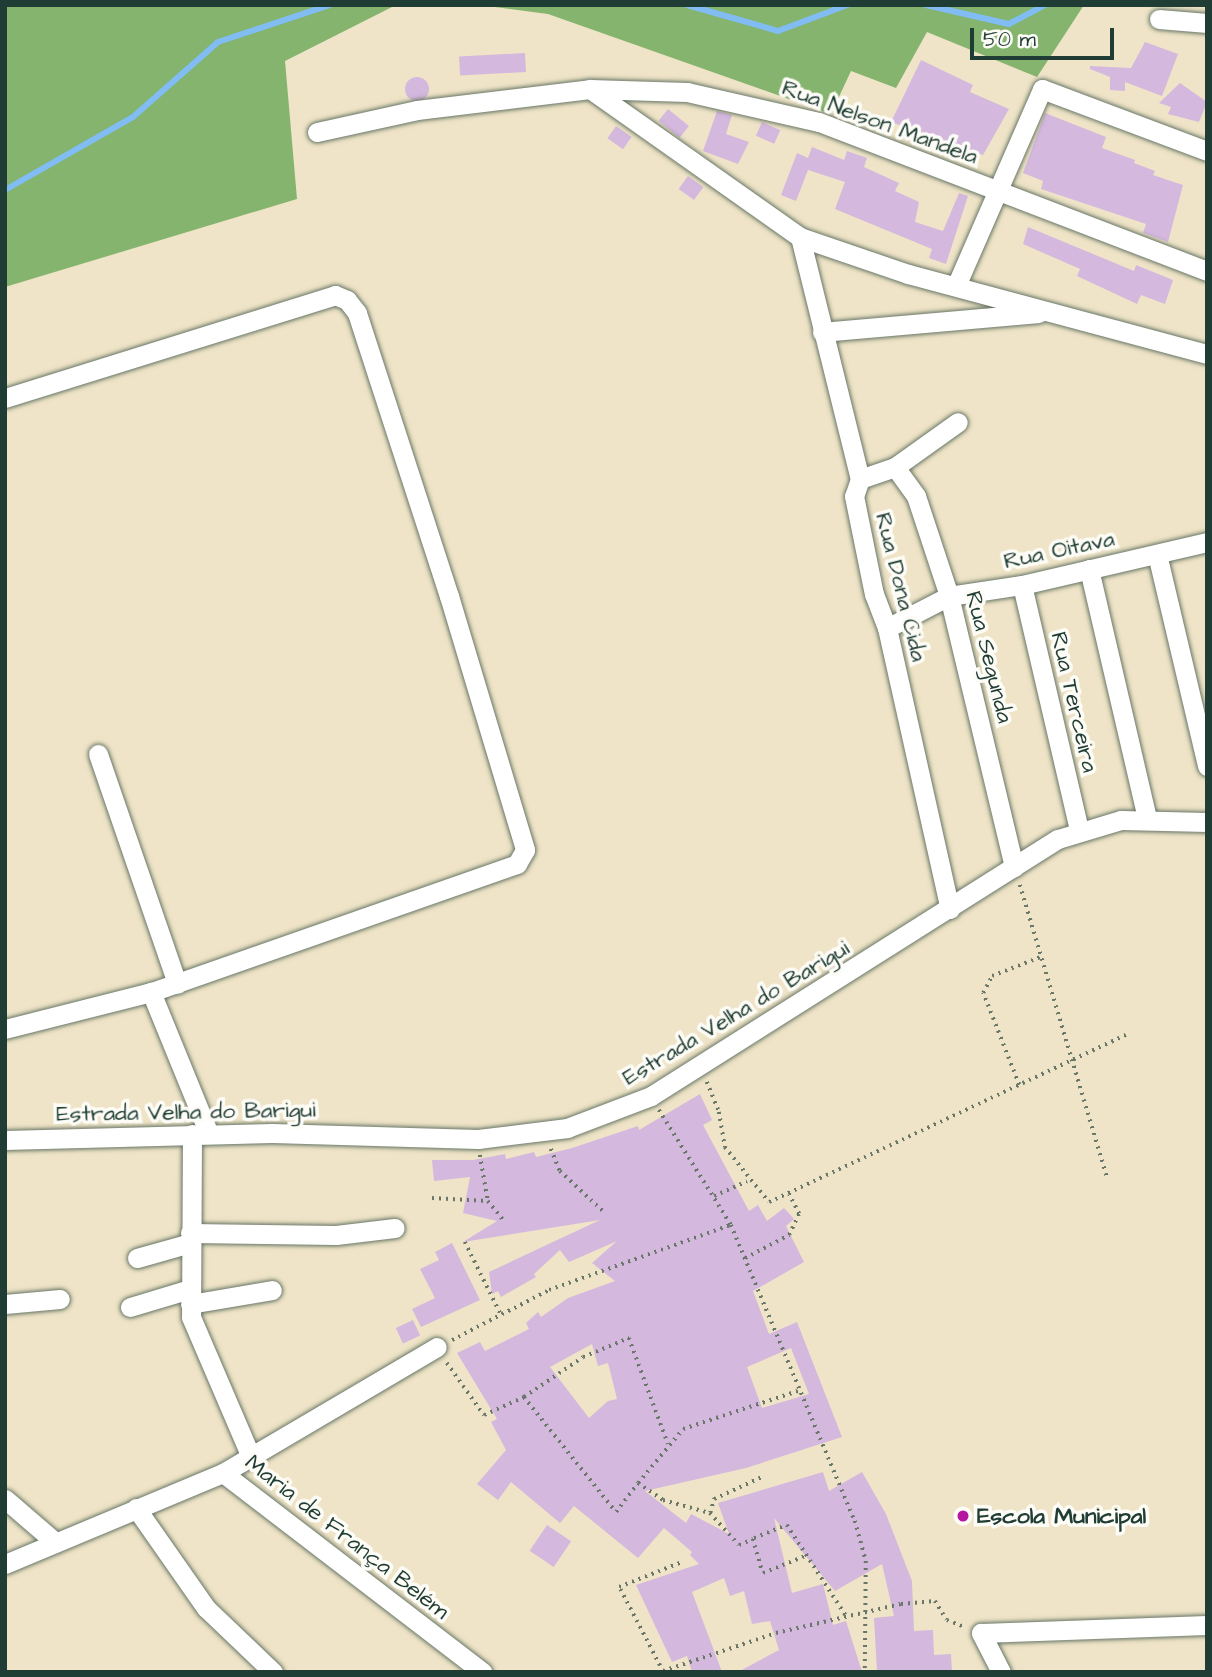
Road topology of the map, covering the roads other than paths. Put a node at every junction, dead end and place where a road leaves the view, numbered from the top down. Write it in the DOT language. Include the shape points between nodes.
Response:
graph roads {
  1 [pos="1158,19"];
  2 [pos="1207,23"];
  3 [pos="590,89"];
  4 [pos="317,132"];
  5 [pos="1207,150"];
  6 [pos="997,191"];
  7 [pos="800,237"];
  8 [pos="1207,271"];
  9 [pos="956,286"];
  10 [pos="1051,311"];
  11 [pos="822,332"];
  12 [pos="1207,354"];
  13 [pos="5,398"];
  14 [pos="958,422"];
  15 [pos="895,467"];
  16 [pos="860,479"];
  17 [pos="1207,542"];
  18 [pos="1157,554"];
  19 [pos="1089,569"];
  20 [pos="1022,585"];
  21 [pos="949,596"];
  22 [pos="887,628"];
  23 [pos="98,754"];
  24 [pos="1207,766"];
  25 [pos="1147,818"];
  26 [pos="1207,822"];
  27 [pos="1079,830"];
  28 [pos="1014,867"];
  29 [pos="950,909"];
  30 [pos="177,984"];
  31 [pos="151,992"];
  32 [pos="5,1028"];
  33 [pos="200,1134"];
  34 [pos="5,1140"];
  35 [pos="395,1228"];
  36 [pos="190,1238"];
  37 [pos="137,1258"];
  38 [pos="272,1290"];
  39 [pos="190,1296"];
  40 [pos="60,1299"];
  41 [pos="5,1304"];
  42 [pos="130,1307"];
  43 [pos="437,1348"];
  44 [pos="251,1457"];
  45 [pos="223,1473"];
  46 [pos="5,1499"];
  47 [pos="136,1508"];
  48 [pos="55,1542"];
  49 [pos="5,1564"];
  50 [pos="1207,1625"];
  51 [pos="273,1672"];
  52 [pos="482,1672"];
  53 [pos="1001,1672"];
  1 -- 2 [label="street"];
  3 -- 4 [label="street, Rua Nelson Mandela" via="417,110"];
  3 -- 6 [label="street, Rua Nelson Mandela" via="687,92 769,108 891,147"];
  3 -- 7 [label="street"];
  5 -- 6 [label="street" via="1042,89"];
  6 -- 8 [label="street, Rua Nelson Mandela"];
  6 -- 9 [label="street"];
  7 -- 9 [label="street"];
  7 -- 11 [label="street, Rua Dona Cida"];
  9 -- 10 [label="street"];
  10 -- 11 [label="street"];
  10 -- 12 [label="street"];
  11 -- 16 [label="street, Rua Dona Cida"];
  13 -- 30 [label="street" via="335,295 347,300 357,313 511,792 525,850 517,864"];
  14 -- 15 [label="street"];
  15 -- 16 [label="street"];
  15 -- 21 [label="street, Rua Segunda" via="916,496"];
  16 -- 22 [label="street, Rua Dona Cida" via="856,509 874,594"];
  17 -- 18 [label="street, Rua Oitava"];
  18 -- 19 [label="street, Rua Oitava"];
  18 -- 24 [label="street"];
  19 -- 20 [label="street, Rua Oitava"];
  19 -- 25 [label="street"];
  20 -- 21 [label="street, Rua Oitava"];
  20 -- 27 [label="street, Rua Terceira"];
  21 -- 22 [label="street, Rua Oitava"];
  21 -- 28 [label="street, Rua Segunda"];
  22 -- 29 [label="street, Rua Dona Cida"];
  23 -- 30 [label="street"];
  25 -- 26 [label="street, Estrada Velha do Barigui"];
  25 -- 27 [label="street, Estrada Velha do Barigui"];
  27 -- 28 [label="street, Estrada Velha do Barigui"];
  28 -- 29 [label="street, Estrada Velha do Barigui"];
  29 -- 33 [label="street, Estrada Velha do Barigui" via="701,1067 651,1096 593,1121 545,1133 478,1139"];
  30 -- 31 [label="street"];
  31 -- 32 [label="street"];
  31 -- 33 [label="street"];
  33 -- 34 [label="street, Estrada Velha do Barigui"];
  33 -- 36 [label="street"];
  35 -- 36 [label="street" via="336,1235"];
  36 -- 37 [label="street"];
  36 -- 39 [label="street"];
  38 -- 39 [label="street"];
  39 -- 42 [label="street"];
  39 -- 44 [label="street" via="196,1330"];
  40 -- 41 [label="street"];
  43 -- 44 [label="street"];
  44 -- 45 [label="street"];
  45 -- 47 [label="street, Maria de França Belém"];
  45 -- 52 [label="street, Maria de França Belém"];
  46 -- 48 [label="street"];
  47 -- 48 [label="street, Maria de França Belém"];
  47 -- 51 [label="street" via="206,1608"];
  48 -- 49 [label="street, Maria de França Belém"];
  50 -- 53 [label="street" via="981,1633"];
}
